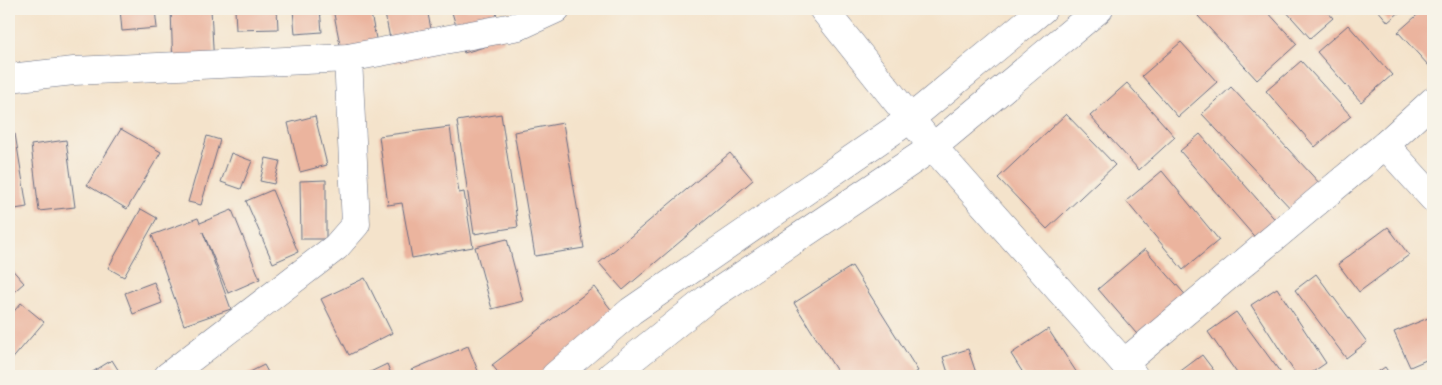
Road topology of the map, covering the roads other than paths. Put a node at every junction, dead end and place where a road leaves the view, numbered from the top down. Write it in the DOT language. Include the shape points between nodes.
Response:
graph roads {
  1 [pos="556,9"];
  2 [pos="823,9"];
  3 [pos="1043,9"];
  4 [pos="1099,9"];
  5 [pos="348,58"];
  6 [pos="9,78"];
  7 [pos="1433,101"];
  8 [pos="910,119"];
  9 [pos="1385,145"];
  10 [pos="933,147"];
  11 [pos="1433,198"];
  12 [pos="1129,370"];
  13 [pos="168,376"];
  14 [pos="555,376"];
  15 [pos="611,376"];
  1 -- 5 [label="street" via="519,26"];
  2 -- 8 [label="street"];
  3 -- 8 [label="street"];
  4 -- 10 [label="street"];
  5 -- 6 [label="street" via="74,71"];
  5 -- 13 [label="street" via="356,224 336,247"];
  7 -- 9 [label="street"];
  8 -- 10 [label="street"];
  8 -- 14 [label="street" via="631,311"];
  9 -- 11 [label="street"];
  9 -- 12 [label="street"];
  10 -- 12 [label="street"];
  10 -- 15 [label="street" via="707,299"];
}
